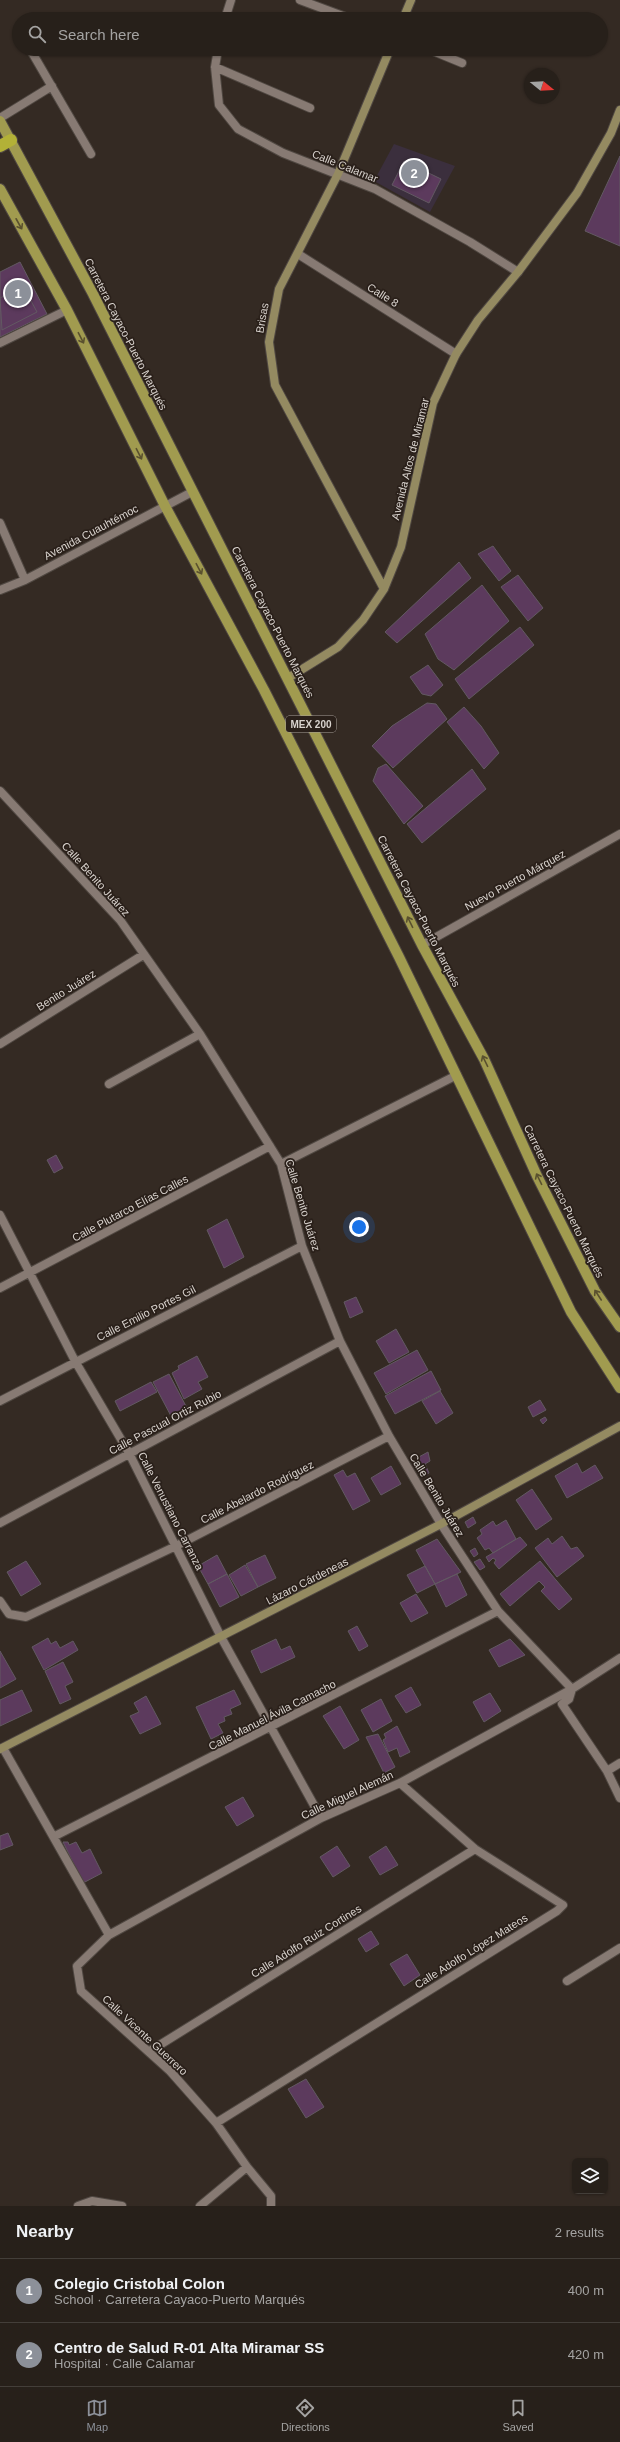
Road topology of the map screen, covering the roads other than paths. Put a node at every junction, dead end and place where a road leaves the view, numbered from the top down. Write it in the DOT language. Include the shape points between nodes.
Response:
graph roads {
  1 [pos="231,0"];
  2 [pos="300,0"];
  3 [pos="411,0"];
  4 [pos="227,12"];
  5 [pos="332,12"];
  6 [pos="406,12"];
  7 [pos="34,56"];
  8 [pos="217,56"];
  9 [pos="387,56"];
  10 [pos="445,56"];
  11 [pos="462,63"];
  12 [pos="215,68"];
  13 [pos="52,86"];
  14 [pos="310,108"];
  15 [pos="620,110"];
  16 [pos="0,118"];
  17 [pos="0,121"];
  18 [pos="11,140"];
  19 [pos="0,146"];
  20 [pos="91,154"];
  21 [pos="338,174"];
  22 [pos="0,189"];
  23 [pos="298,254"];
  24 [pos="518,272"];
  25 [pos="67,310"];
  26 [pos="0,342"];
  27 [pos="456,354"];
  28 [pos="192,492"];
  29 [pos="165,506"];
  30 [pos="0,523"];
  31 [pos="25,580"];
  32 [pos="384,589"];
  33 [pos="0,590"];
  34 [pos="288,678"];
  35 [pos="0,791"];
  36 [pos="620,834"];
  37 [pos="422,945"];
  38 [pos="144,955"];
  39 [pos="200,1034"];
  40 [pos="0,1044"];
  41 [pos="457,1075"];
  42 [pos="109,1084"];
  43 [pos="270,1146"];
  44 [pos="281,1164"];
  45 [pos="0,1215"];
  46 [pos="302,1246"];
  47 [pos="32,1273"];
  48 [pos="0,1288"];
  49 [pos="620,1327"];
  50 [pos="340,1340"];
  51 [pos="75,1361"];
  52 [pos="620,1388"];
  53 [pos="0,1401"];
  54 [pos="620,1426"];
  55 [pos="389,1436"];
  56 [pos="129,1453"];
  57 [pos="0,1523"];
  58 [pos="441,1524"];
  59 [pos="176,1546"];
  60 [pos="0,1601"];
  61 [pos="498,1611"];
  62 [pos="221,1637"];
  63 [pos="620,1658"];
  64 [pos="572,1689"];
  65 [pos="270,1729"];
  66 [pos="2,1748"];
  67 [pos="620,1763"];
  68 [pos="607,1771"];
  69 [pos="400,1783"];
  70 [pos="620,1798"];
  71 [pos="321,1818"];
  72 [pos="55,1836"];
  73 [pos="474,1849"];
  74 [pos="109,1935"];
  75 [pos="620,1948"];
  76 [pos="89,1957"];
  77 [pos="567,1981"];
  78 [pos="150,2051"];
  79 [pos="216,2123"];
  80 [pos="247,2167"];
  81 [pos="78,2206"];
  82 [pos="122,2206"];
  83 [pos="200,2206"];
  84 [pos="271,2206"];
  1 -- 4 [label="street"];
  2 -- 5 [label="street"];
  3 -- 6 [label="street"];
  7 -- 13 [label="street"];
  8 -- 12 [label="street, Calle Calamar"];
  9 -- 21 [label="street, Brisas"];
  10 -- 11 [label="street"];
  12 -- 14 [label="street"];
  12 -- 21 [label="street, Calle Calamar" via="219,105 238,129 282,154"];
  13 -- 16 [label="street"];
  13 -- 20 [label="street"];
  15 -- 24 [label="street, Avenida Altos de Miramar" via="611,133 577,193"];
  17 -- 18 [label="main road, Carretera Cayaco-Puerto Marqués / MEX 200"];
  18 -- 19 [label="highway"];
  18 -- 28 [label="main road, Carretera Cayaco-Puerto Marqués / MEX 200" via="93,294"];
  21 -- 23 [label="street, Brisas"];
  21 -- 24 [label="street, Calle Calamar" via="375,189"];
  22 -- 25 [label="main road, MEX 200, one-way"];
  23 -- 27 [label="street, Calle 8"];
  23 -- 32 [label="street, Brisas" via="278,290 270,342 275,385"];
  24 -- 27 [label="street, Avenida Altos de Miramar" via="478,320"];
  25 -- 26 [label="street"];
  25 -- 29 [label="main road, MEX 200, one-way"];
  27 -- 32 [label="street, Avenida Altos de Miramar" via="433,403 401,547"];
  28 -- 29 [label="street, Avenida Cuauhtémoc"];
  28 -- 34 [label="main road, Carretera Cayaco-Puerto Marqués / MEX 200"];
  29 -- 31 [label="street, Avenida Cuauhtémoc"];
  29 -- 41 [label="main road, MEX 200, one-way" via="264,690"];
  30 -- 31 [label="street"];
  31 -- 33 [label="street, Avenida Cuauhtémoc"];
  32 -- 34 [label="street, Avenida Altos de Miramar" via="362,620 338,647"];
  37 -- 34 [label="main road, Carretera Cayaco-Puerto Marqués / MEX 200, one-way"];
  35 -- 38 [label="street, Calle Benito Juárez" via="120,920"];
  36 -- 37 [label="street, Nuevo Puerto Márquez"];
  49 -- 37 [label="main road, Carretera Cayaco-Puerto Marqués / MEX 200, one-way" via="595,1291 537,1176 484,1059"];
  38 -- 39 [label="street, Calle Benito Juárez"];
  38 -- 40 [label="street, Benito Juárez"];
  39 -- 42 [label="street"];
  39 -- 43 [label="street, Calle Benito Juárez"];
  41 -- 44 [label="street"];
  41 -- 52 [label="main road, MEX 200" via="571,1312"];
  43 -- 44 [label="street, Calle Benito Juárez"];
  43 -- 47 [label="street, Calle Plutarco Elías Calles"];
  44 -- 46 [label="street, Calle Benito Juárez"];
  45 -- 47 [label="street, Calle Venustiano Carranza"];
  46 -- 50 [label="street, Calle Benito Juárez"];
  46 -- 51 [label="street, Calle Emilio Portes Gil"];
  47 -- 48 [label="street, Calle Plutarco Elías Calles"];
  47 -- 51 [label="street, Calle Venustiano Carranza"];
  50 -- 55 [label="street, Calle Benito Juárez"];
  50 -- 56 [label="street, Calle Pascual Ortiz Rubio"];
  51 -- 53 [label="street, Calle Emilio Portes Gil"];
  51 -- 56 [label="street, Calle Venustiano Carranza"];
  54 -- 58 [label="street, Lázaro Cárdeneas"];
  55 -- 58 [label="street, Calle Benito Juárez"];
  55 -- 59 [label="street, Calle Abelardo Rodríguez"];
  56 -- 57 [label="street, Calle Pascual Ortiz Rubio"];
  56 -- 59 [label="street, Calle Venustiano Carranza"];
  58 -- 61 [label="street, Calle Benito Juárez"];
  58 -- 62 [label="street, Lázaro Cárdeneas"];
  59 -- 60 [label="street, Calle Abelardo Rodríguez" via="26,1617 10,1614"];
  59 -- 62 [label="street, Calle Venustiano Carranza"];
  61 -- 64 [label="street, Calle Benito Juárez"];
  61 -- 65 [label="street, Calle Manuel Ávila Camacho"];
  62 -- 65 [label="street, Calle Venustiano Carranza"];
  62 -- 66 [label="street, Lázaro Cárdeneas"];
  63 -- 64 [label="street, Calle Miguel Alemán"];
  64 -- 68 [label="street" via="569,1699 562,1704"];
  64 -- 69 [label="street, Calle Miguel Alemán"];
  65 -- 71 [label="street, Calle Venustiano Carranza"];
  65 -- 72 [label="street, Calle Manuel Ávila Camacho"];
  66 -- 72 [label="street"];
  67 -- 68 [label="street"];
  68 -- 70 [label="street"];
  69 -- 71 [label="street, Calle Miguel Alemán"];
  69 -- 73 [label="street, Calle Adolfo López Mateos"];
  71 -- 74 [label="street, Calle Miguel Alemán"];
  72 -- 74 [label="street"];
  73 -- 78 [label="street, Calle Adolfo Ruiz Cortines"];
  73 -- 79 [label="street, Calle Adolfo López Mateos" via="563,1905"];
  74 -- 76 [label="street, Calle Miguel Alemán"];
  75 -- 77 [label="street"];
  76 -- 78 [label="street, Calle Vicente Guerrero" via="77,1966 81,1991"];
  78 -- 79 [label="street, Calle Vicente Guerrero"];
  79 -- 80 [label="street, Calle Vicente Guerrero"];
  80 -- 83 [label="street"];
  80 -- 84 [label="street, Calle Vicente Guerrero" via="271,2196"];
  81 -- 82 [label="street" via="92,2201"];
}
